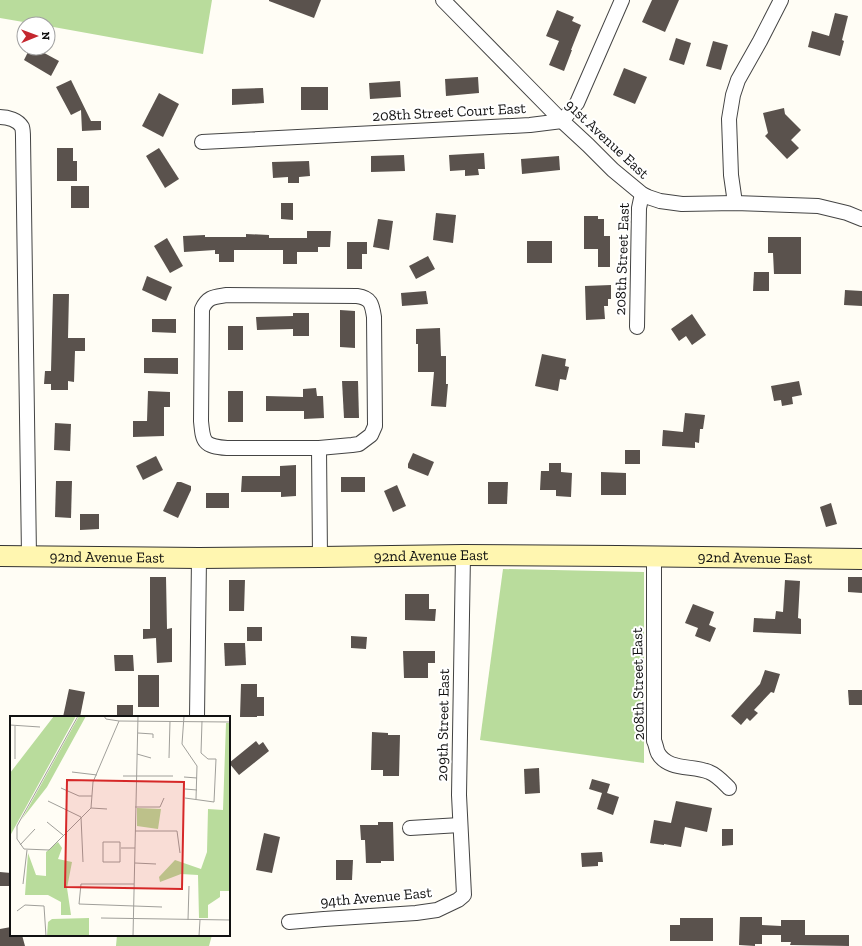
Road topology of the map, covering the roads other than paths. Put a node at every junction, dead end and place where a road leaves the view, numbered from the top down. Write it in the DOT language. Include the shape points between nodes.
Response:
graph roads {
  1 [pos="443,0"];
  2 [pos="622,0"];
  3 [pos="781,0"];
  4 [pos="0,117"];
  5 [pos="562,122"];
  6 [pos="202,142"];
  7 [pos="642,194"];
  8 [pos="735,203"];
  9 [pos="862,219"];
  10 [pos="637,326"];
  11 [pos="319,448"];
  12 [pos="463,555"];
  13 [pos="0,556"];
  14 [pos="29,556"];
  15 [pos="654,556"];
  16 [pos="320,557"];
  17 [pos="199,558"];
  18 [pos="862,559"];
  19 [pos="197,716"];
  20 [pos="729,788"];
  21 [pos="460,825"];
  22 [pos="410,828"];
  23 [pos="464,895"];
  24 [pos="289,922"];
  1 -- 5 [label="street, 91st Avenue East"];
  2 -- 5 [label="street" via="577,103"];
  3 -- 8 [label="street" via="738,80 733,95 729,119 731,176"];
  4 -- 14 [label="street" via="18,123 24,138"];
  5 -- 6 [label="street, 208th Street Court East"];
  5 -- 7 [label="street, 91st Avenue East"];
  7 -- 8 [label="street, 91st Avenue East" via="660,201 682,204"];
  7 -- 10 [label="street, 208th Street East" via="639,208"];
  8 -- 9 [label="street, 91st Avenue East" via="818,206"];
  11 -- 11 [label="street" via="359,444 371,435 375,426 374,325 373,308 369,300 357,296 228,295 205,302 202,309 201,413 202,437 205,441 215,447 227,448"];
  11 -- 16 [label="street"];
  12 -- 15 [label="street, 92nd Avenue East"];
  12 -- 16 [label="street, 92nd Avenue East"];
  12 -- 21 [label="street, 209th Street East"];
  13 -- 14 [label="street, 92nd Avenue East"];
  14 -- 17 [label="street, 92nd Avenue East"];
  15 -- 18 [label="street, 92nd Avenue East"];
  15 -- 20 [label="street, 208th Street East" via="654,741 658,753 665,761 676,766 711,772"];
  16 -- 17 [label="street, 92nd Avenue East"];
  17 -- 19 [label="street"];
  21 -- 22 [label="street"];
  21 -- 23 [label="street, 209th Street East"];
  23 -- 24 [label="street, 94th Avenue East" via="437,910"];
}
